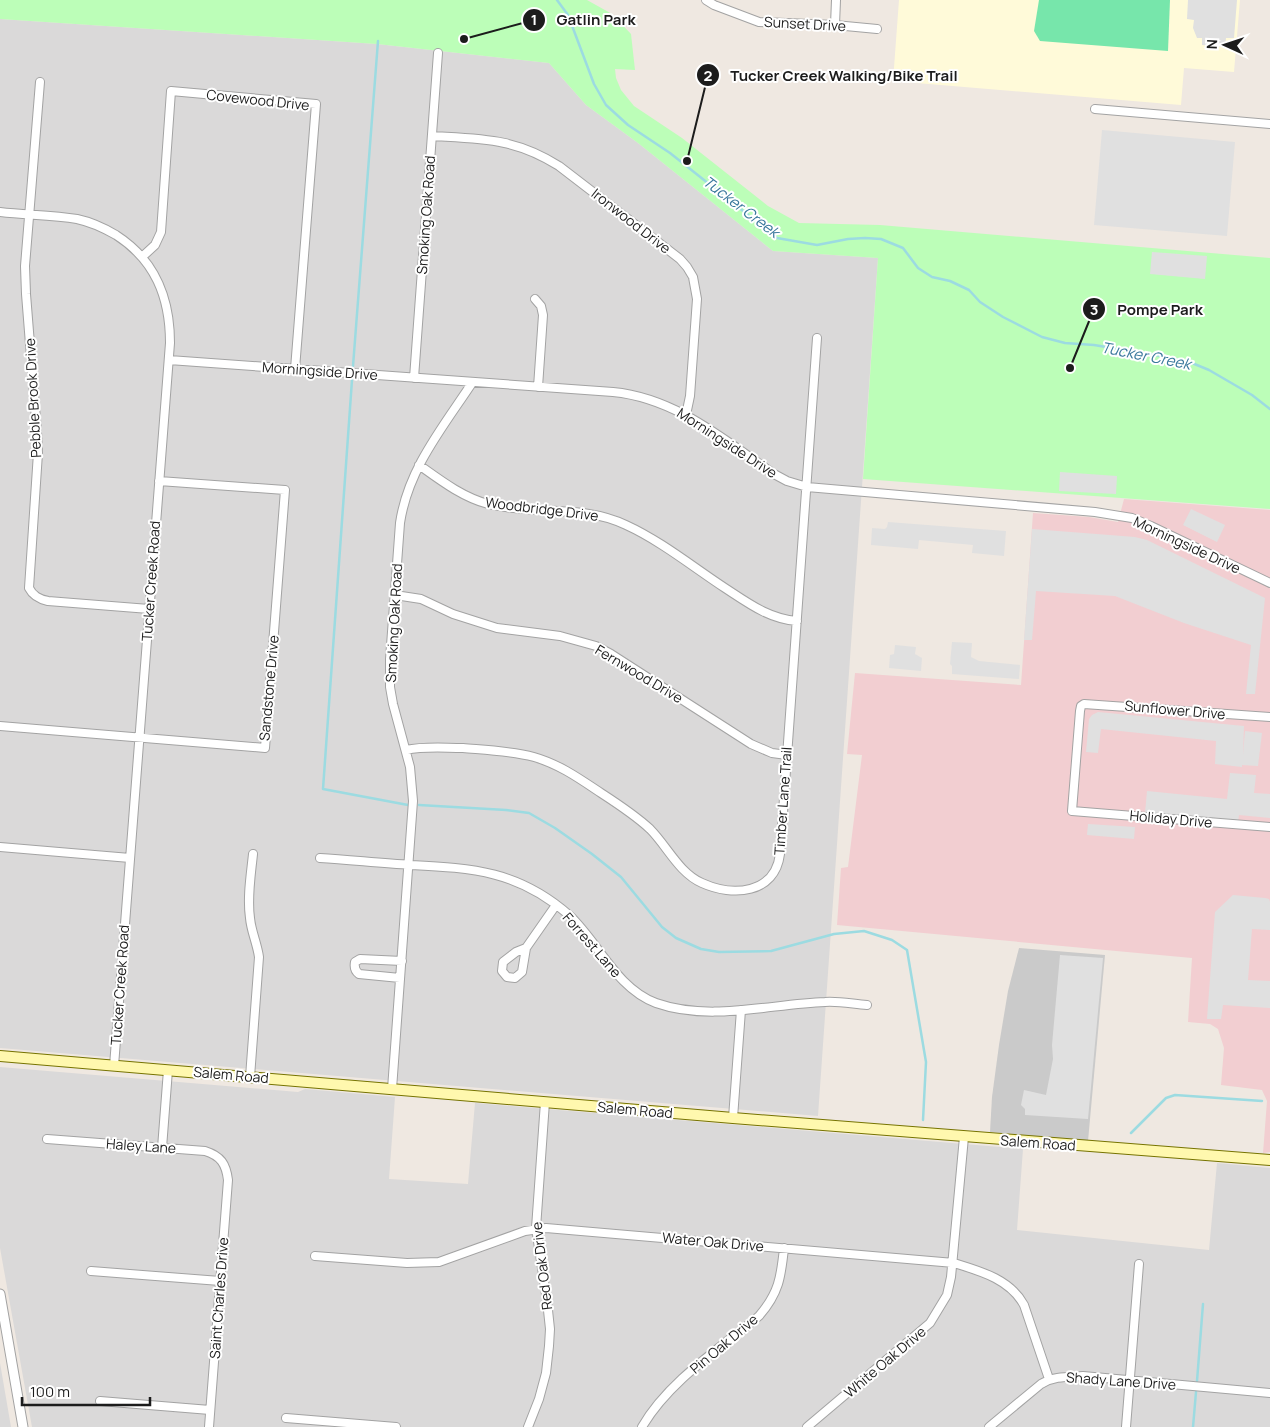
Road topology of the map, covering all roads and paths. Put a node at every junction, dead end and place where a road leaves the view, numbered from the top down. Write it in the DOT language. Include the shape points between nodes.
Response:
graph roads {
  1 [pos="706,0"];
  2 [pos="836,0"];
  3 [pos="835,25"];
  4 [pos="877,29"];
  5 [pos="438,52"];
  6 [pos="40,82"];
  7 [pos="1095,109"];
  8 [pos="1270,124"];
  9 [pos="432,136"];
  10 [pos="0,212"];
  11 [pos="29,215"];
  12 [pos="142,257"];
  13 [pos="535,299"];
  14 [pos="817,338"];
  15 [pos="169,360"];
  16 [pos="295,369"];
  17 [pos="414,378"];
  18 [pos="472,383"];
  19 [pos="538,387"];
  20 [pos="686,415"];
  21 [pos="419,466"];
  22 [pos="159,480"];
  23 [pos="807,487"];
  24 [pos="1270,583"];
  25 [pos="395,595"];
  26 [pos="149,609"];
  27 [pos="797,621"];
  28 [pos="1270,717"];
  29 [pos="0,726"];
  30 [pos="139,738"];
  31 [pos="406,750"];
  32 [pos="787,755"];
  33 [pos="1072,810"];
  34 [pos="1270,827"];
  35 [pos="0,847"];
  36 [pos="253,854"];
  37 [pos="130,858"];
  38 [pos="320,858"];
  39 [pos="408,865"];
  40 [pos="556,905"];
  41 [pos="526,948"];
  42 [pos="402,961"];
  43 [pos="400,978"];
  44 [pos="867,1005"];
  45 [pos="741,1010"];
  46 [pos="0,1056"];
  47 [pos="114,1066"];
  48 [pos="168,1070"];
  49 [pos="250,1077"];
  50 [pos="392,1089"];
  51 [pos="545,1102"];
  52 [pos="733,1118"];
  53 [pos="964,1137"];
  54 [pos="47,1139"];
  55 [pos="162,1148"];
  56 [pos="1270,1160"];
  57 [pos="227,1169"];
  58 [pos="536,1228"];
  59 [pos="784,1248"];
  60 [pos="316,1256"];
  61 [pos="954,1263"];
  62 [pos="1139,1264"];
  63 [pos="91,1271"];
  64 [pos="220,1282"];
  65 [pos="0,1294"];
  66 [pos="1049,1379"];
  67 [pos="1130,1380"];
  68 [pos="1270,1393"];
  69 [pos="100,1401"];
  70 [pos="210,1410"];
  71 [pos="286,1418"];
  72 [pos="336,1424"];
  73 [pos="24,1427"];
  74 [pos="209,1427"];
  75 [pos="396,1427"];
  76 [pos="528,1427"];
  77 [pos="642,1427"];
  78 [pos="807,1427"];
  79 [pos="989,1427"];
  80 [pos="1126,1427"];
  1 -- 3 [label="street, Sunset Drive" via="759,22"];
  2 -- 3 [label="street"];
  3 -- 4 [label="street, Sunset Drive"];
  5 -- 9 [label="street, Smoking Oak Road"];
  6 -- 11 [label="street, Pebble Brook Drive"];
  7 -- 8 [label="street"];
  9 -- 17 [label="street, Smoking Oak Road"];
  9 -- 20 [label="street, Ironwood Drive" via="502,141 545,157 687,266 697,299"];
  10 -- 11 [label="street, Tucker Creek Road"];
  11 -- 12 [label="street, Tucker Creek Road" via="90,223 117,236"];
  11 -- 26 [label="street, Pebble Brook Drive" via="25,279 38,453 29,588 37,598 48,601"];
  12 -- 15 [label="street, Tucker Creek Road" via="156,277 168,310"];
  12 -- 16 [label="street, Covewood Drive" via="154,246 161,232 171,92 316,104"];
  13 -- 19 [label="street" via="542,306 543,314"];
  14 -- 23 [label="street, Timber Lane Trail"];
  15 -- 16 [label="street, Morningside Drive"];
  15 -- 22 [label="street, Tucker Creek Road"];
  16 -- 17 [label="street, Morningside Drive"];
  17 -- 18 [label="street, Morningside Drive"];
  18 -- 19 [label="street, Morningside Drive"];
  18 -- 21 [label="street, Smoking Oak Road"];
  19 -- 20 [label="street, Morningside Drive" via="638,396"];
  20 -- 23 [label="street, Morningside Drive" via="774,474"];
  21 -- 25 [label="street, Smoking Oak Road" via="403,506"];
  21 -- 27 [label="street, Woodbridge Drive" via="458,492 488,504 574,511 614,519 639,531 767,614"];
  22 -- 26 [label="street, Tucker Creek Road"];
  22 -- 30 [label="street, Sandstone Drive" via="285,490 266,738 265,748"];
  23 -- 24 [label="street, Morningside Drive" via="1132,518"];
  23 -- 27 [label="street, Timber Lane Trail"];
  25 -- 31 [label="street, Smoking Oak Road" via="390,687"];
  25 -- 32 [label="street, Fernwood Drive" via="421,599 453,614 498,628 560,636 596,646 751,744 772,754"];
  26 -- 30 [label="street, Tucker Creek Road"];
  27 -- 32 [label="street, Timber Lane Trail"];
  28 -- 33 [label="street, Sunflower Drive" via="1084,704 1081,706"];
  29 -- 30 [label="street, Sandstone Drive"];
  30 -- 37 [label="street, Tucker Creek Road"];
  31 -- 32 [label="street, Timber Lane Trail" via="421,747 497,751 536,758 561,768 639,820 697,881 738,890 760,886 777,867"];
  31 -- 39 [label="street, Smoking Oak Road" via="413,784"];
  33 -- 34 [label="street, Holiday Drive"];
  35 -- 37 [label="street"];
  36 -- 49 [label="street" via="249,908 259,957"];
  37 -- 47 [label="street, Tucker Creek Road"];
  38 -- 39 [label="street, Forrest Lane"];
  39 -- 40 [label="street, Forrest Lane" via="496,874 536,891"];
  39 -- 42 [label="street, Smoking Oak Road"];
  40 -- 41 [label="street"];
  40 -- 45 [label="street, Forrest Lane" via="578,924 621,979 644,997 676,1008"];
  42 -- 43 [label="street, Smoking Oak Road"];
  42 -- 43 [label="street" via="363,958 357,960 355,966 359,974"];
  43 -- 50 [label="street, Smoking Oak Road"];
  44 -- 45 [label="street, Forrest Lane" via="825,1002"];
  45 -- 52 [label="street"];
  46 -- 47 [label="main road, Salem Road"];
  47 -- 48 [label="main road, Salem Road"];
  48 -- 49 [label="main road, Salem Road"];
  48 -- 55 [label="street"];
  49 -- 50 [label="main road, Salem Road"];
  50 -- 51 [label="main road, Salem Road"];
  51 -- 52 [label="main road, Salem Road"];
  51 -- 58 [label="street, Red Oak Drive"];
  52 -- 53 [label="main road, Salem Road"];
  53 -- 56 [label="main road, Salem Road"];
  53 -- 61 [label="street, White Oak Drive"];
  54 -- 55 [label="street, Haley Lane"];
  55 -- 57 [label="street, Haley Lane" via="212,1153 224,1162"];
  57 -- 64 [label="street, Saint Charles Drive"];
  58 -- 59 [label="street, Water Oak Drive"];
  58 -- 60 [label="street, Water Oak Drive" via="440,1262 407,1263"];
  58 -- 76 [label="street, Red Oak Drive" via="550,1330 546,1373"];
  59 -- 61 [label="street, Water Oak Drive"];
  59 -- 77 [label="street, Pin Oak Drive" via="779,1280 767,1307 674,1386 655,1405"];
  61 -- 66 [label="street, Water Oak Drive" via="993,1277 1019,1296"];
  61 -- 78 [label="street, White Oak Drive" via="947,1295 930,1324"];
  62 -- 67 [label="street"];
  63 -- 64 [label="street"];
  64 -- 70 [label="street, Saint Charles Drive"];
  65 -- 73 [label="street"];
  66 -- 67 [label="street, Shady Lane Drive" via="1083,1376"];
  66 -- 79 [label="street, Shady Lane Drive"];
  67 -- 68 [label="street, Shady Lane Drive"];
  67 -- 80 [label="street"];
  69 -- 70 [label="street"];
  70 -- 74 [label="street, Saint Charles Drive"];
  71 -- 72 [label="street"];
  72 -- 75 [label="street"];
}
